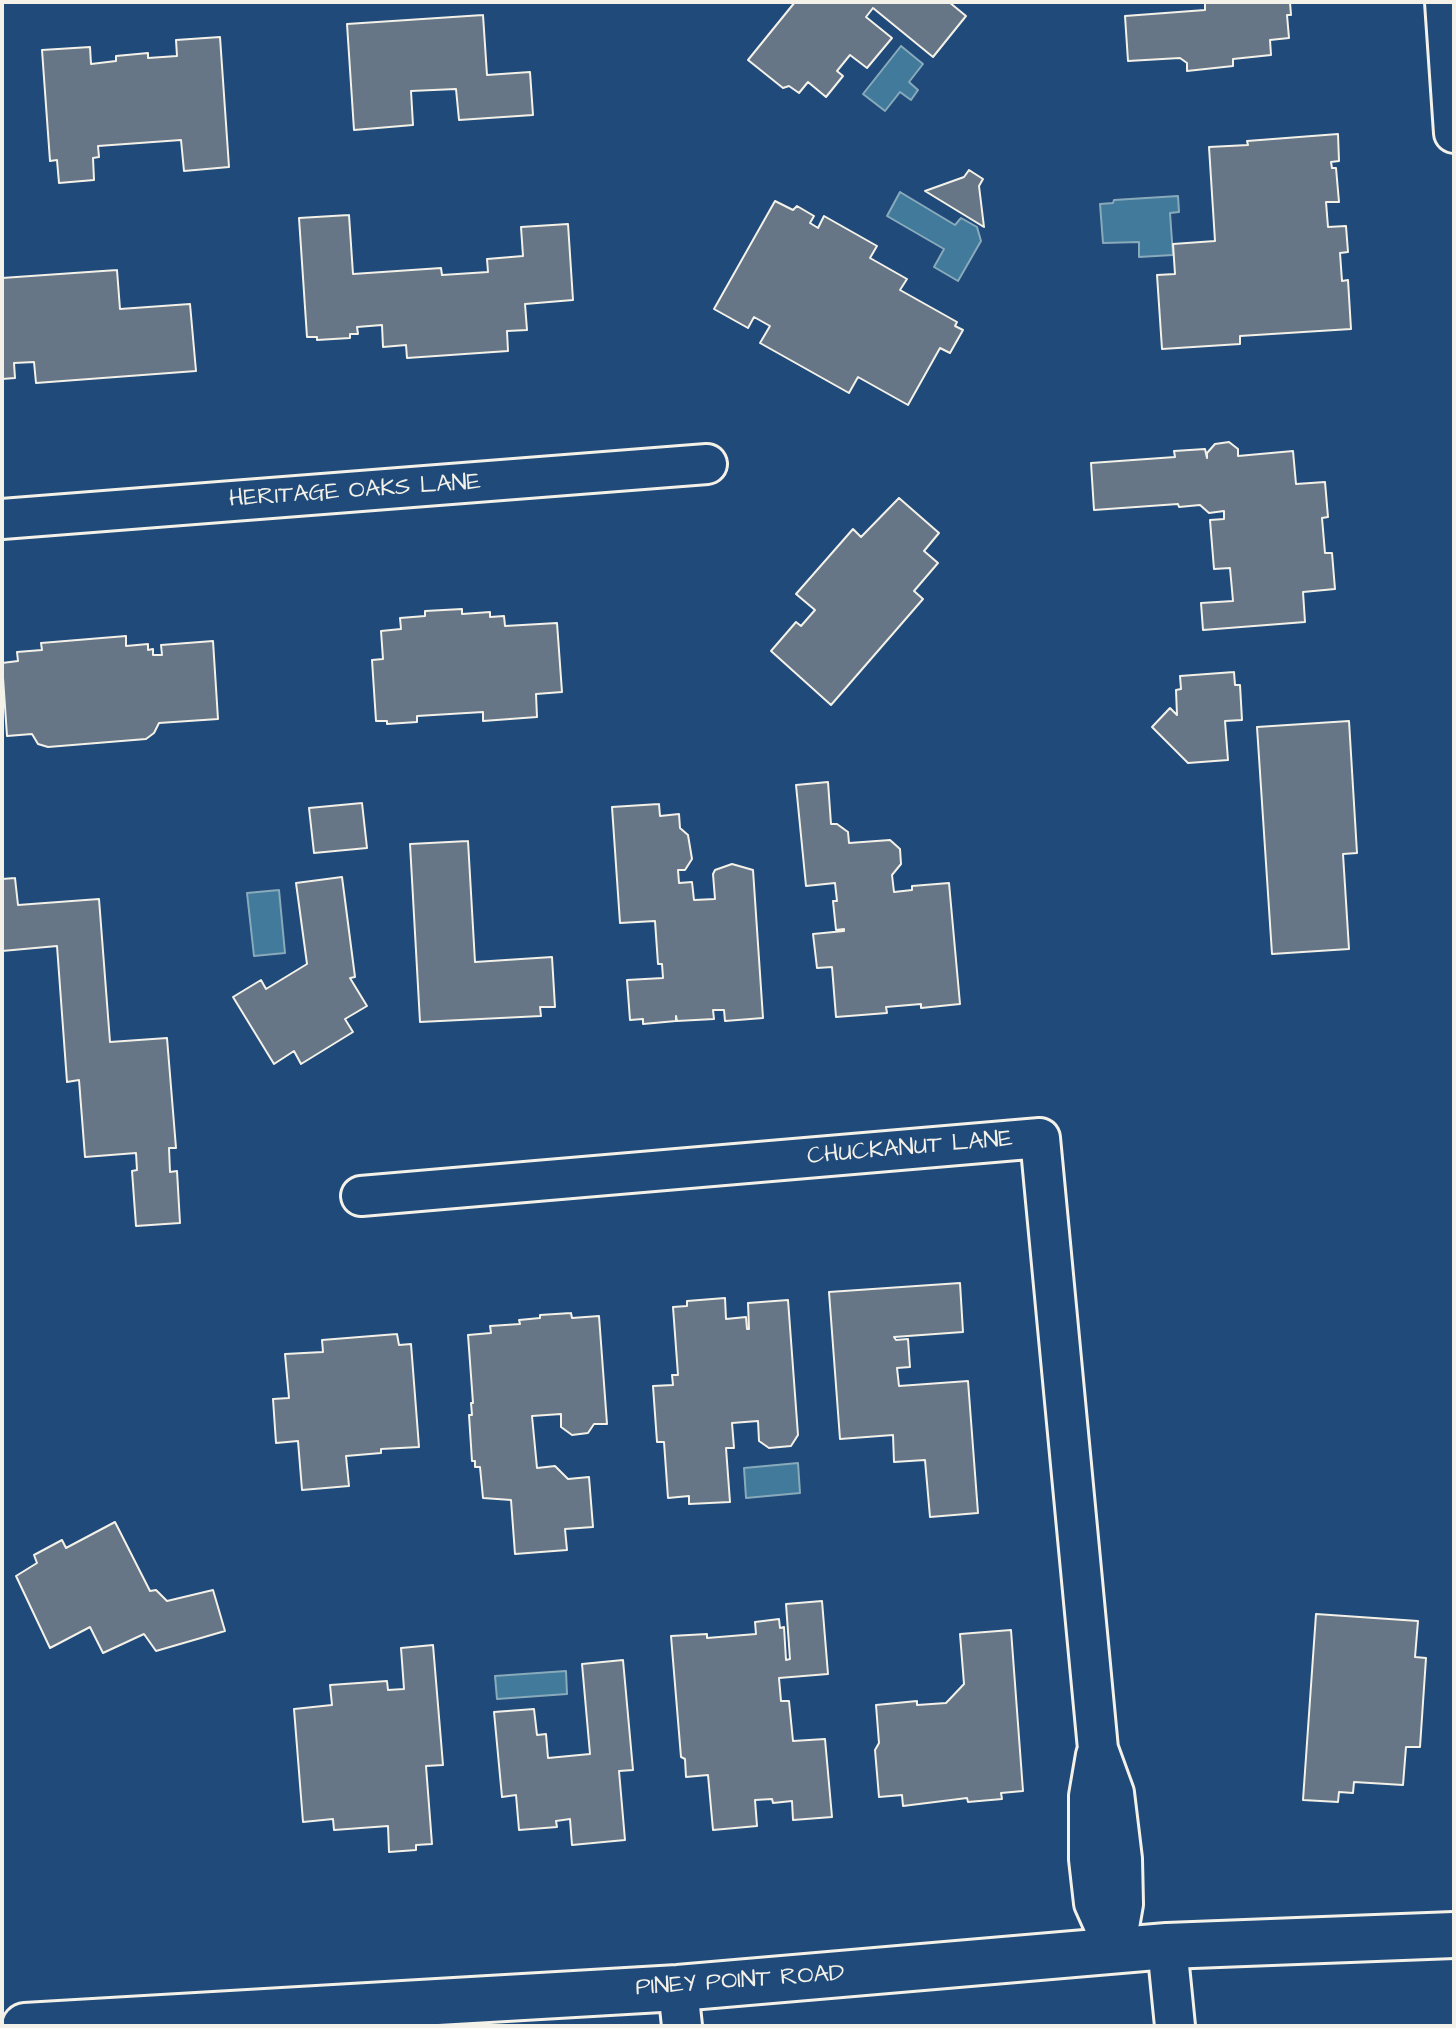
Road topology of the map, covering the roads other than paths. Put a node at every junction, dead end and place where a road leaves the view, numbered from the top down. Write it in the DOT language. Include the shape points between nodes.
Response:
graph roads {
  1 [pos="1445,2"];
  2 [pos="1454,133"];
  3 [pos="707,464"];
  4 [pos="2,519"];
  5 [pos="361,1196"];
  6 [pos="1454,1935"];
  7 [pos="1167,1946"];
  8 [pos="1115,1950"];
  9 [pos="680,2007"];
  10 [pos="25,2026"];
  11 [pos="1175,2026"];
  1 -- 2 [label="street"];
  3 -- 4 [label="street, HERITAGE OAKS LANE"];
  5 -- 8 [label="street, CHUCKANUT LANE" via="1040,1138 1098,1749 1089,1796 1089,1859 1094,1903"];
  6 -- 7 [label="street, PINEY POINT ROAD"];
  7 -- 8 [label="street, PINEY POINT ROAD"];
  7 -- 11 [label="street"];
  8 -- 9 [label="street, PINEY POINT ROAD"];
  9 -- 10 [label="street, PINEY POINT ROAD"];
}
